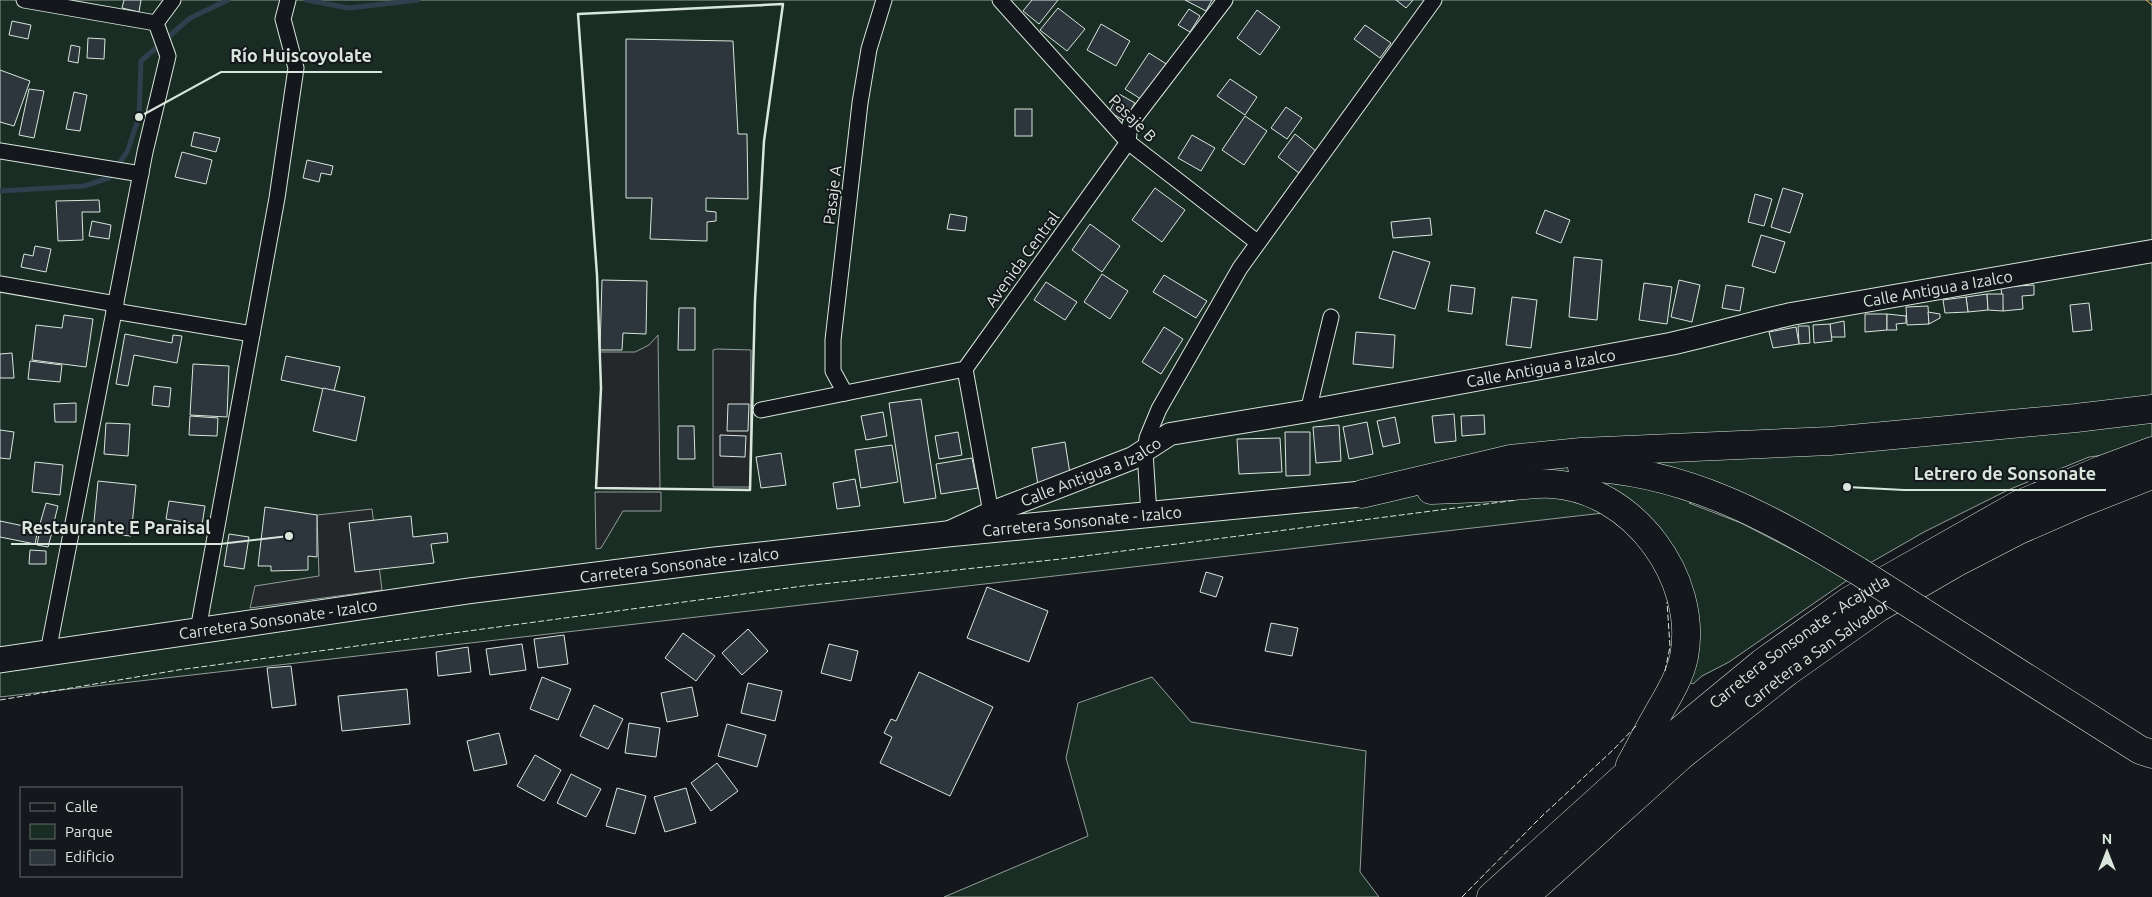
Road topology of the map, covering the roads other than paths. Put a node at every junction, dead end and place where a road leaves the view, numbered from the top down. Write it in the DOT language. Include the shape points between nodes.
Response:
graph roads {
  1 [pos="24,0"];
  2 [pos="174,0"];
  3 [pos="288,0"];
  4 [pos="884,0"];
  5 [pos="1000,0"];
  6 [pos="1225,0"];
  7 [pos="1434,0"];
  8 [pos="157,27"];
  9 [pos="1128,142"];
  10 [pos="0,151"];
  11 [pos="141,174"];
  12 [pos="1257,242"];
  13 [pos="2152,251"];
  14 [pos="0,284"];
  15 [pos="115,308"];
  16 [pos="1331,317"];
  17 [pos="252,334"];
  18 [pos="966,369"];
  19 [pos="845,393"];
  20 [pos="2152,409"];
  21 [pos="761,410"];
  22 [pos="1308,411"];
  23 [pos="1145,452"];
  24 [pos="2152,452"];
  25 [pos="2152,475"];
  26 [pos="1362,494"];
  27 [pos="991,513"];
  28 [pos="1149,515"];
  29 [pos="947,534"];
  30 [pos="198,630"];
  31 [pos="48,652"];
  32 [pos="0,660"];
  33 [pos="2152,754"];
  34 [pos="1625,776"];
  35 [pos="1491,897"];
  36 [pos="1524,897"];
  1 -- 8 [label="street"];
  2 -- 8 [label="street"];
  3 -- 17 [label="street" via="283,19 296,68"];
  4 -- 19 [label="street, Pasaje A" via="870,49 860,103 833,340 833,371"];
  5 -- 9 [label="street, Pasaje B"];
  6 -- 9 [label="street, Avenida Central" via="1130,124"];
  7 -- 12 [label="street"];
  8 -- 11 [label="street" via="168,56"];
  9 -- 12 [label="street, Pasaje B"];
  9 -- 18 [label="street, Avenida Central"];
  10 -- 11 [label="street"];
  11 -- 15 [label="street"];
  12 -- 23 [label="street" via="1159,409"];
  13 -- 22 [label="street, Calle Antigua a Izalco" via="1791,314 1670,344"];
  14 -- 15 [label="street"];
  15 -- 17 [label="street"];
  15 -- 31 [label="street"];
  16 -- 22 [label="street"];
  17 -- 30 [label="street"];
  18 -- 19 [label="street"];
  18 -- 27 [label="street"];
  19 -- 21 [label="street"];
  20 -- 26 [label="highway" via="1830,441 1581,452 1510,459"];
  22 -- 23 [label="street, Calle Antigua a Izalco" via="1170,434 1158,439"];
  23 -- 27 [label="street, Calle Antigua a Izalco"];
  23 -- 28 [label="street"];
  24 -- 34 [label="highway, Carretera Sonsonate - Acajutla" via="2018,504 1850,601 1762,663"];
  25 -- 36 [label="highway, Carretera a San Salvador" via="2017,531 1878,608 1787,672 1682,755"];
  26 -- 28 [label="main road, Carretera Sonsonate - Izalco"];
  26 -- 33 [label="highway, bridge" via="1557,466 1613,469 1687,485 1738,504 1782,526 2140,750"];
  26 -- 34 [label="highway" via="1553,484 1600,497 1644,529 1656,544 1675,584 1686,636 1684,657 1674,686"];
  27 -- 29 [label="street, Calle Antigua a Izalco"];
  28 -- 29 [label="main road, Carretera Sonsonate - Izalco"];
  29 -- 30 [label="main road, Carretera Sonsonate - Izalco" via="468,591"];
  30 -- 31 [label="main road, Carretera Sonsonate - Izalco"];
  31 -- 32 [label="main road, Carretera Sonsonate - Izalco"];
  34 -- 35 [label="highway, Carretera Sonsonate - Acajutla"];
}
